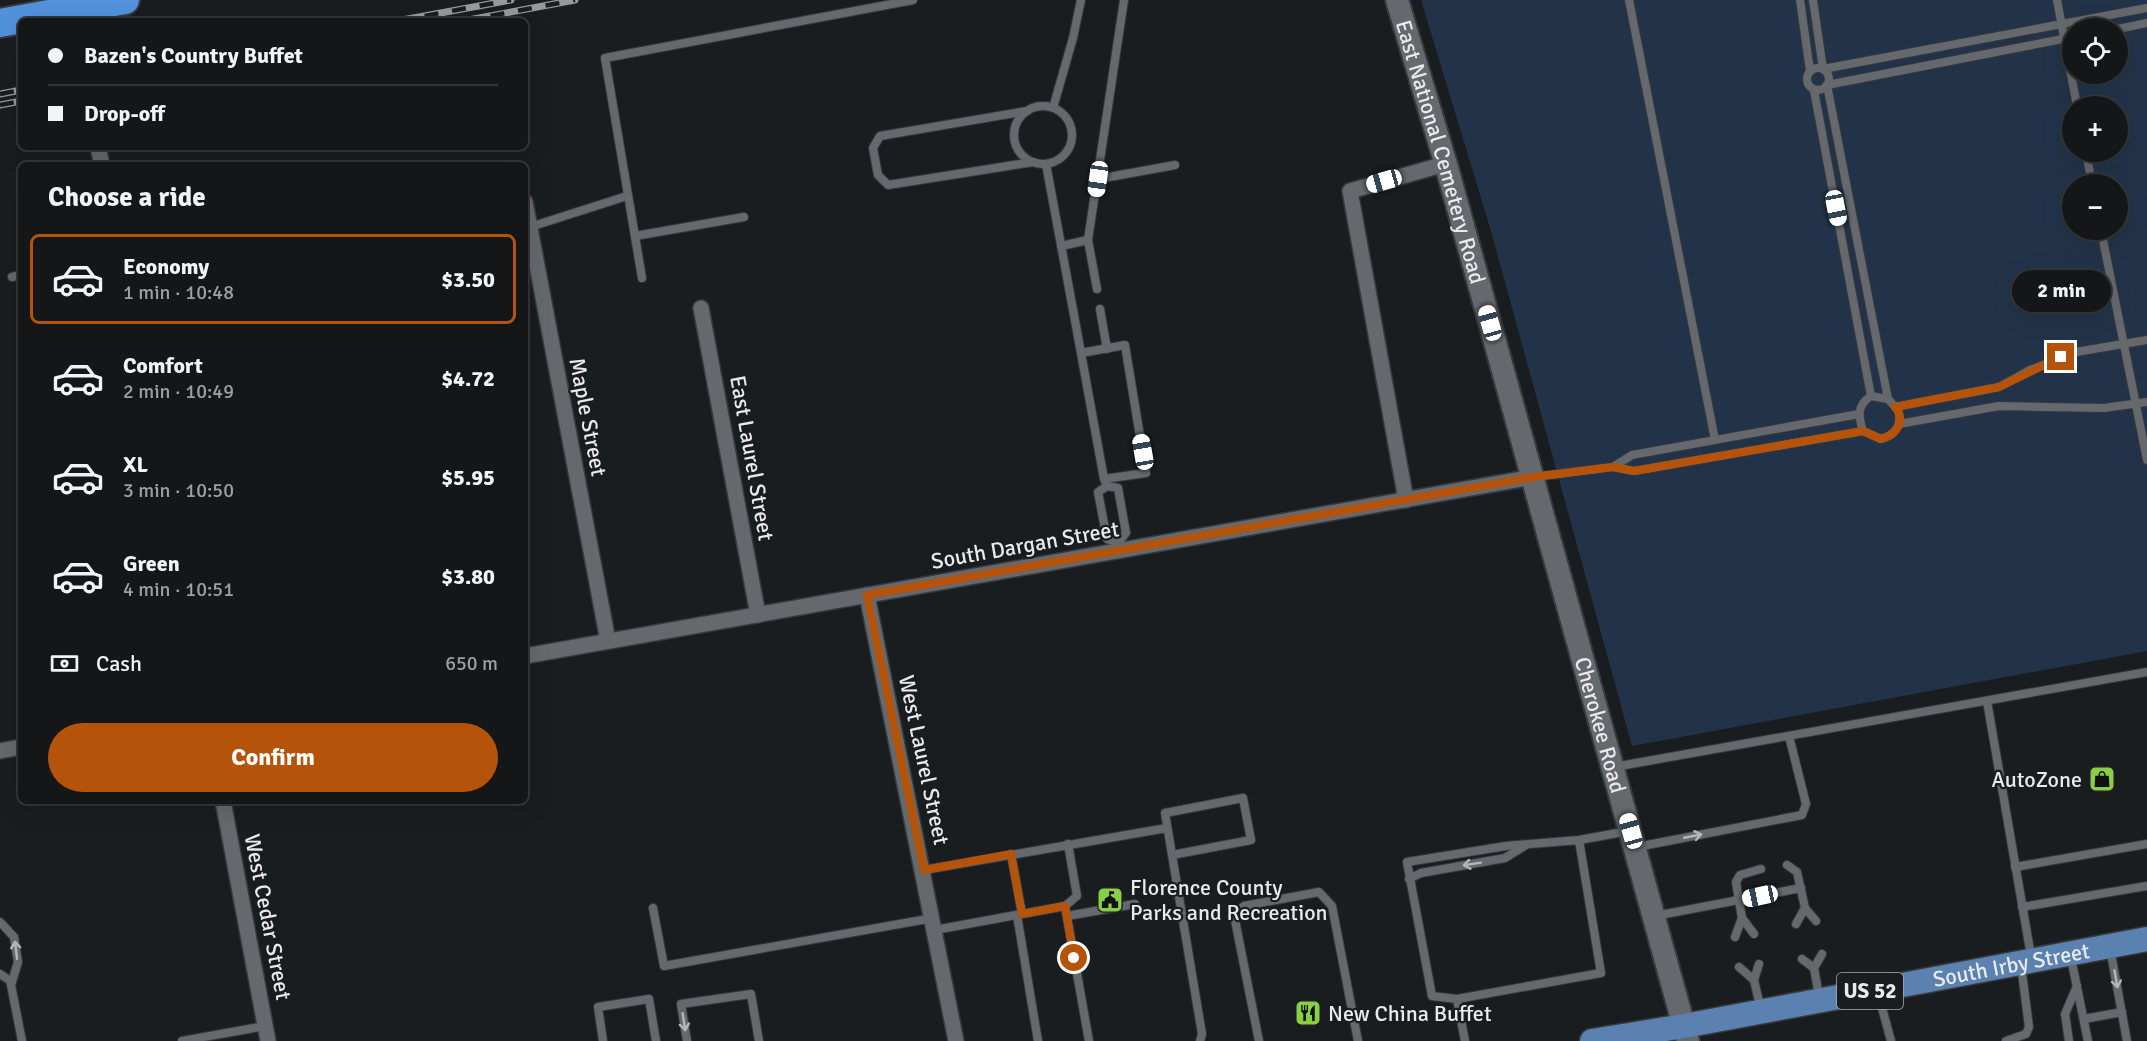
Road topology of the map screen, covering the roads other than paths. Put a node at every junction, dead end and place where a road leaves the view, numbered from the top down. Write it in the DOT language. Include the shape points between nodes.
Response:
graph roads {
  1 [pos="125,0"];
  2 [pos="913,0"];
  3 [pos="1081,0"];
  4 [pos="1124,0"];
  5 [pos="1397,0"];
  6 [pos="1629,0"];
  7 [pos="1800,0"];
  8 [pos="1813,0"];
  9 [pos="2057,0"];
  10 [pos="79,4"];
  11 [pos="2147,8"];
  12 [pos="21,18"];
  13 [pos="2094,18"];
  14 [pos="18,19"];
  15 [pos="0,23"];
  16 [pos="2147,23"];
  17 [pos="2062,24"];
  18 [pos="2128,27"];
  19 [pos="2062,39"];
  20 [pos="1823,69"];
  21 [pos="1810,71"];
  22 [pos="1827,85"];
  23 [pos="1814,90"];
  24 [pos="1053,108"];
  25 [pos="1027,111"];
  26 [pos="1033,162"];
  27 [pos="1046,164"];
  28 [pos="1445,164"];
  29 [pos="1175,165"];
  30 [pos="1098,179"];
  31 [pos="627,196"];
  32 [pos="528,217"];
  33 [pos="744,217"];
  34 [pos="530,227"];
  35 [pos="635,236"];
  36 [pos="1088,240"];
  37 [pos="2103,240"];
  38 [pos="1061,246"];
  39 [pos="642,278"];
  40 [pos="1097,289"];
  41 [pos="701,308"];
  42 [pos="1100,309"];
  43 [pos="2147,340"];
  44 [pos="2123,344"];
  45 [pos="1107,349"];
  46 [pos="1081,354"];
  47 [pos="1872,396"];
  48 [pos="1888,399"];
  49 [pos="2147,402"];
  50 [pos="2136,404"];
  51 [pos="1895,407"];
  52 [pos="1859,414"];
  53 [pos="1899,424"];
  54 [pos="1863,431"];
  55 [pos="1715,440"];
  56 [pos="2147,460"];
  57 [pos="1613,467"];
  58 [pos="1533,477"];
  59 [pos="1106,482"];
  60 [pos="1406,500"];
  61 [pos="1118,547"];
  62 [pos="867,595"];
  63 [pos="758,615"];
  64 [pos="608,641"];
  65 [pos="528,655"];
  66 [pos="2147,672"];
  67 [pos="1987,701"];
  68 [pos="1789,736"];
  69 [pos="18,748"];
  70 [pos="0,751"];
  71 [pos="1612,767"];
  72 [pos="224,804"];
  73 [pos="1167,828"];
  74 [pos="1633,839"];
  75 [pos="1579,840"];
  76 [pos="1068,844"];
  77 [pos="1526,844"];
  78 [pos="2147,844"];
  79 [pos="1011,854"];
  80 [pos="1172,855"];
  81 [pos="1787,865"];
  82 [pos="2015,867"];
  83 [pos="1761,869"];
  84 [pos="924,870"];
  85 [pos="1409,879"];
  86 [pos="2147,886"];
  87 [pos="1801,888"];
  88 [pos="1740,900"];
  89 [pos="1134,904"];
  90 [pos="1065,906"];
  91 [pos="2022,907"];
  92 [pos="653,908"];
  93 [pos="1805,908"];
  94 [pos="1019,914"];
  95 [pos="1067,916"];
  96 [pos="1654,916"];
  97 [pos="1742,918"];
  98 [pos="1816,921"];
  99 [pos="0,922"];
  100 [pos="934,924"];
  101 [pos="1796,924"];
  102 [pos="1754,934"];
  103 [pos="1735,937"];
  104 [pos="2147,939"];
  105 [pos="2110,946"];
  106 [pos="2070,953"];
  107 [pos="1822,954"];
  108 [pos="1802,959"];
  109 [pos="2026,962"];
  110 [pos="1759,964"];
  111 [pos="1739,967"];
  112 [pos="1814,968"];
  113 [pos="0,974"];
  114 [pos="1754,980"];
  115 [pos="12,982"];
  116 [pos="2077,986"];
  117 [pos="1877,990"];
  118 [pos="1456,999"];
  119 [pos="1820,1001"];
  120 [pos="1761,1011"];
  121 [pos="2122,1012"];
  122 [pos="2084,1019"];
  123 [pos="267,1034"];
  124 [pos="1686,1034"];
  125 [pos="1203,1039"];
  126 [pos="22,1041"];
  127 [pos="182,1041"];
  128 [pos="603,1041"];
  129 [pos="656,1041"];
  130 [pos="687,1041"];
  131 [pos="759,1041"];
  132 [pos="956,1041"];
  133 [pos="1038,1041"];
  134 [pos="1089,1041"];
  135 [pos="1259,1041"];
  136 [pos="1358,1041"];
  137 [pos="1465,1041"];
  138 [pos="1592,1041"];
  139 [pos="1891,1041"];
  140 [pos="2006,1041"];
  141 [pos="2069,1041"];
  142 [pos="2088,1041"];
  143 [pos="2127,1041"];
  1 -- 10 [label="highway"];
  2 -- 31 [label="lane" via="605,57"];
  3 -- 24 [label="lane"];
  4 -- 30 [label="lane"];
  5 -- 28 [label="street, East National Cemetery Road"];
  6 -- 55 [label="lane"];
  7 -- 21 [label="lane"];
  8 -- 20 [label="lane"];
  9 -- 17 [label="lane"];
  10 -- 12 [label="highway"];
  11 -- 13 [label="lane"];
  14 -- 15 [label="highway"];
  16 -- 18 [label="lane"];
  17 -- 20 [label="lane"];
  19 -- 22 [label="lane"];
  20 -- 21 [label="lane"];
  20 -- 22 [label="lane" via="1828,76"];
  21 -- 23 [label="lane" via="1807,78"];
  22 -- 23 [label="lane"];
  22 -- 48 [label="lane"];
  23 -- 47 [label="lane"];
  24 -- 25 [label="lane" via="1035,107"];
  24 -- 27 [label="lane" via="1067,120 1071,139 1063,155"];
  25 -- 26 [label="lane" via="1016,125 1015,143 1025,158"];
  25 -- 26 [label="lane" via="880,136 873,148 878,175 888,185"];
  26 -- 27 [label="lane"];
  27 -- 38 [label="lane"];
  28 -- 58 [label="street, East National Cemetery Road"];
  28 -- 60 [label="street" via="1350,191"];
  29 -- 30 [label="lane"];
  30 -- 36 [label="lane"];
  31 -- 34 [label="lane"];
  31 -- 35 [label="lane"];
  32 -- 34 [label="street, Maple Street"];
  33 -- 35 [label="lane"];
  34 -- 64 [label="street, Maple Street"];
  35 -- 39 [label="lane"];
  36 -- 38 [label="lane"];
  36 -- 40 [label="lane"];
  37 -- 44 [label="lane"];
  38 -- 46 [label="lane"];
  41 -- 63 [label="street, East Laurel Street"];
  42 -- 45 [label="lane"];
  43 -- 44 [label="lane"];
  44 -- 50 [label="lane"];
  44 -- 51 [label="lane" via="2061,357 1999,387"];
  45 -- 46 [label="lane"];
  45 -- 59 [label="lane" via="1125,345 1146,473"];
  46 -- 59 [label="lane"];
  47 -- 48 [label="lane"];
  47 -- 52 [label="lane" via="1861,406"];
  48 -- 51 [label="lane"];
  49 -- 50 [label="lane"];
  50 -- 53 [label="lane" via="2073,409 1999,406"];
  50 -- 56 [label="lane"];
  51 -- 53 [label="lane"];
  52 -- 54 [label="lane"];
  52 -- 55 [label="lane"];
  53 -- 54 [label="lane" via="1894,434 1881,439"];
  54 -- 57 [label="lane" via="1634,471"];
  55 -- 57 [label="lane" via="1632,455"];
  57 -- 58 [label="lane"];
  58 -- 60 [label="street, South Dargan Street"];
  58 -- 71 [label="street, Cherokee Road"];
  59 -- 61 [label="lane" via="1098,492 1105,530 1107,539"];
  59 -- 61 [label="lane" via="1118,488 1126,533"];
  60 -- 61 [label="street, South Dargan Street"];
  61 -- 62 [label="street, South Dargan Street"];
  62 -- 63 [label="street, South Dargan Street"];
  62 -- 84 [label="street, West Laurel Street"];
  63 -- 64 [label="street, South Dargan Street"];
  64 -- 65 [label="street, South Dargan Street"];
  66 -- 67 [label="lane"];
  67 -- 68 [label="lane"];
  67 -- 82 [label="lane"];
  68 -- 71 [label="lane"];
  74 -- 68 [label="lane, one-way" via="1802,815 1806,804"];
  69 -- 70 [label="street"];
  71 -- 74 [label="street, Cherokee Road"];
  72 -- 123 [label="street, West Cedar Street"];
  73 -- 76 [label="lane"];
  73 -- 80 [label="lane"];
  73 -- 80 [label="lane" via="1165,813 1243,798 1251,840"];
  74 -- 75 [label="lane"];
  74 -- 96 [label="street, Cherokee Road"];
  75 -- 77 [label="lane"];
  75 -- 118 [label="lane" via="1600,973"];
  76 -- 79 [label="lane"];
  76 -- 90 [label="lane" via="1077,896"];
  77 -- 85 [label="lane, one-way" via="1505,858 1421,873"];
  77 -- 85 [label="lane" via="1407,862"];
  78 -- 82 [label="lane"];
  79 -- 84 [label="lane"];
  79 -- 94 [label="lane"];
  80 -- 125 [label="lane"];
  81 -- 87 [label="lane" via="1797,872"];
  82 -- 91 [label="lane"];
  83 -- 88 [label="lane" via="1740,874 1736,882"];
  84 -- 100 [label="street, West Laurel Street"];
  85 -- 118 [label="lane" via="1432,996"];
  86 -- 91 [label="lane"];
  87 -- 88 [label="lane"];
  87 -- 93 [label="lane"];
  88 -- 96 [label="lane"];
  88 -- 97 [label="lane"];
  89 -- 95 [label="lane"];
  90 -- 94 [label="lane"];
  90 -- 95 [label="lane"];
  91 -- 109 [label="lane"];
  92 -- 100 [label="lane" via="664,966"];
  93 -- 98 [label="lane"];
  93 -- 101 [label="lane"];
  94 -- 100 [label="lane"];
  94 -- 133 [label="lane"];
  95 -- 134 [label="lane"];
  96 -- 124 [label="street, Cherokee Road"];
  97 -- 102 [label="lane"];
  97 -- 103 [label="lane"];
  115 -- 99 [label="lane, one-way" via="18,962 14,937"];
  100 -- 132 [label="street, West Laurel Street"];
  104 -- 105 [label="main road, South Irby Street / US 52"];
  105 -- 106 [label="main road, South Irby Street / US 52"];
  105 -- 121 [label="lane, one-way"];
  106 -- 109 [label="main road, South Irby Street / US 52"];
  106 -- 116 [label="lane"];
  107 -- 112 [label="lane"];
  108 -- 112 [label="lane"];
  109 -- 117 [label="main road, South Irby Street / US 52"];
  109 -- 140 [label="lane" via="2030,1027 2026,1034"];
  110 -- 114 [label="lane"];
  111 -- 114 [label="lane"];
  112 -- 119 [label="lane"];
  113 -- 115 [label="lane"];
  114 -- 120 [label="lane"];
  115 -- 126 [label="lane"];
  116 -- 122 [label="lane"];
  116 -- 141 [label="lane" via="2065,1014"];
  117 -- 119 [label="main road, South Irby Street / US 52"];
  117 -- 139 [label="lane"];
  118 -- 137 [label="lane"];
  119 -- 120 [label="main road, South Irby Street / US 52"];
  120 -- 124 [label="main road, South Irby Street / US 52"];
  121 -- 122 [label="lane"];
  121 -- 143 [label="lane"];
  122 -- 142 [label="lane"];
  123 -- 127 [label="lane"];
  124 -- 138 [label="main road, South Irby Street / US 52"];
  128 -- 129 [label="lane" via="598,1007 649,999"];
  131 -- 130 [label="lane, one-way" via="751,993 681,1004"];
  135 -- 136 [label="lane" via="1235,920 1237,911 1244,906 1320,892 1332,906"];
}
